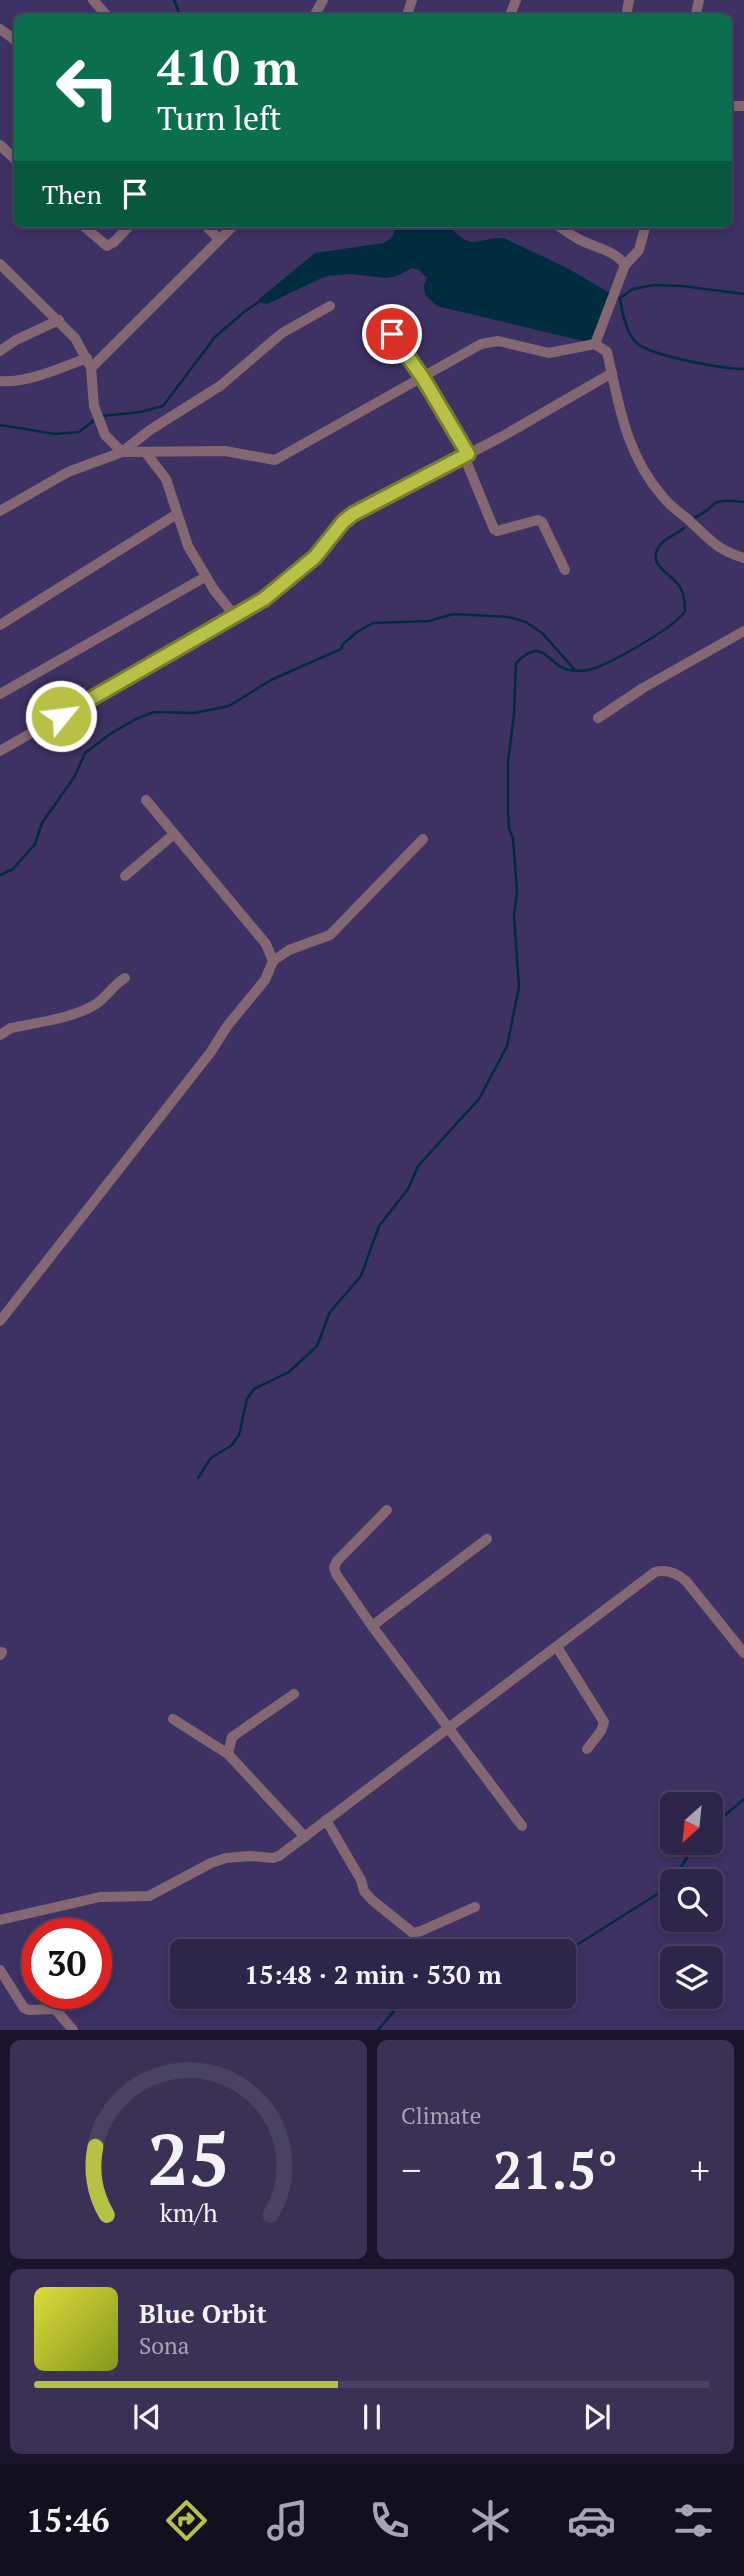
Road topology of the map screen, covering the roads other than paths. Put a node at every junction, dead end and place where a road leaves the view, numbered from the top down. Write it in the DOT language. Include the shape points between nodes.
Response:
graph roads {
  1 [pos="93,0"];
  2 [pos="105,14"];
  3 [pos="0,29"];
  4 [pos="14,40"];
  5 [pos="0,145"];
  6 [pos="14,158"];
  7 [pos="86,228"];
  8 [pos="127,228"];
  9 [pos="208,228"];
  10 [pos="231,228"];
  11 [pos="561,228"];
  12 [pos="577,228"];
  13 [pos="645,228"];
  14 [pos="574,237"];
  15 [pos="219,239"];
  16 [pos="0,264"];
  17 [pos="625,265"];
  18 [pos="330,306"];
  19 [pos="59,320"];
  20 [pos="392,334"];
  21 [pos="596,344"];
  22 [pos="0,351"];
  23 [pos="89,363"];
  24 [pos="612,373"];
  25 [pos="423,378"];
  26 [pos="0,381"];
  27 [pos="122,452"];
  28 [pos="146,453"];
  29 [pos="466,455"];
  30 [pos="0,511"];
  31 [pos="177,514"];
  32 [pos="744,558"];
  33 [pos="565,570"];
  34 [pos="205,577"];
  35 [pos="235,616"];
  36 [pos="0,625"];
  37 [pos="744,631"];
  38 [pos="0,694"];
  39 [pos="598,718"];
  40 [pos="0,751"];
  41 [pos="146,800"];
  42 [pos="174,834"];
  43 [pos="422,839"];
  44 [pos="125,876"];
  45 [pos="273,961"];
  46 [pos="124,978"];
  47 [pos="0,1035"];
  48 [pos="0,1321"];
  49 [pos="387,1510"];
  50 [pos="486,1539"];
  51 [pos="372,1626"];
  52 [pos="556,1647"];
  53 [pos="744,1653"];
  54 [pos="294,1694"];
  55 [pos="173,1719"];
  56 [pos="448,1727"];
  57 [pos="587,1749"];
  58 [pos="228,1754"];
  59 [pos="326,1820"];
  60 [pos="522,1826"];
  61 [pos="304,1837"];
  62 [pos="475,1907"];
  63 [pos="0,1920"];
  64 [pos="0,1970"];
  65 [pos="73,2030"];
  1 -- 2 [label="street"];
  3 -- 4 [label="street"];
  5 -- 6 [label="street"];
  7 -- 8 [label="street" via="107,246"];
  9 -- 15 [label="street"];
  10 -- 15 [label="street"];
  11 -- 14 [label="street"];
  12 -- 14 [label="street"];
  13 -- 17 [label="street" via="639,250"];
  14 -- 17 [label="street" via="611,251"];
  15 -- 23 [label="street"];
  16 -- 19 [label="street"];
  17 -- 21 [label="street"];
  18 -- 27 [label="street" via="282,333 220,386"];
  19 -- 22 [label="street"];
  19 -- 23 [label="street"];
  20 -- 25 [label="street"];
  21 -- 24 [label="street" via="607,352"];
  21 -- 25 [label="street" via="549,353 489,341"];
  23 -- 26 [label="street"];
  23 -- 27 [label="street" via="94,406 106,435"];
  24 -- 29 [label="street"];
  24 -- 32 [label="street" via="628,440 646,475 663,498 715,547"];
  25 -- 28 [label="street" via="275,460 225,452"];
  25 -- 29 [label="street"];
  27 -- 28 [label="street"];
  27 -- 30 [label="street" via="68,472"];
  28 -- 31 [label="street" via="166,479"];
  29 -- 33 [label="street" via="494,529 542,522"];
  29 -- 35 [label="street" via="353,514 315,557 264,599"];
  31 -- 34 [label="street"];
  31 -- 36 [label="street"];
  34 -- 35 [label="street"];
  34 -- 38 [label="street"];
  35 -- 40 [label="street"];
  37 -- 39 [label="street"];
  41 -- 42 [label="street"];
  42 -- 44 [label="street"];
  42 -- 45 [label="street" via="266,944"];
  43 -- 45 [label="street" via="330,935"];
  45 -- 48 [label="street" via="265,979 210,1053"];
  46 -- 47 [label="street" via="89,1008 11,1028"];
  49 -- 51 [label="street" via="334,1567"];
  50 -- 51 [label="street"];
  51 -- 56 [label="street"];
  52 -- 53 [label="street" via="663,1570 686,1581"];
  52 -- 56 [label="street"];
  52 -- 57 [label="street" via="604,1722"];
  54 -- 58 [label="street" via="232,1737"];
  55 -- 58 [label="street"];
  56 -- 59 [label="street"];
  56 -- 60 [label="street"];
  58 -- 61 [label="street"];
  59 -- 61 [label="street"];
  59 -- 62 [label="street" via="364,1891 413,1933"];
  61 -- 63 [label="street" via="272,1858 250,1856 211,1863 149,1896 100,1898"];
  64 -- 65 [label="street" via="24,2008 55,2009"];
}
